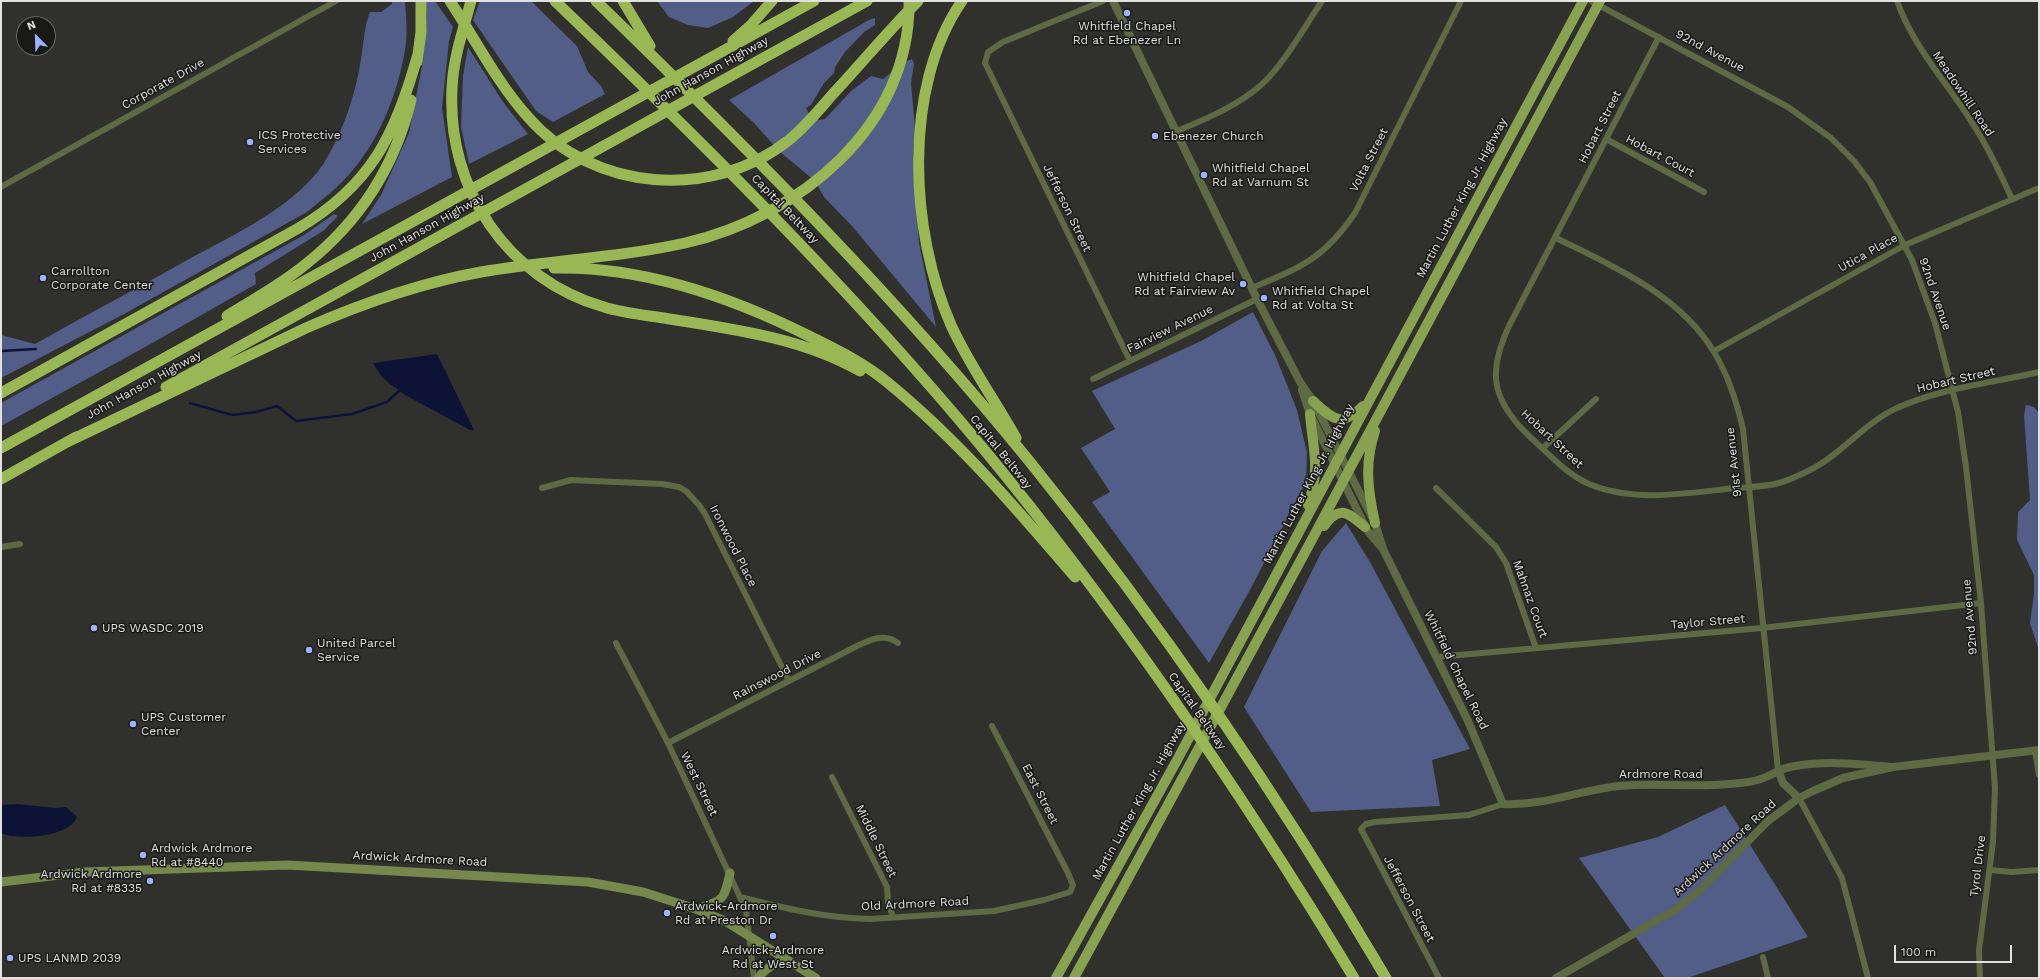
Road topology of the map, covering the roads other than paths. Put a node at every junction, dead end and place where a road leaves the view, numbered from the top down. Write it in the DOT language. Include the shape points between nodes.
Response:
graph roads {
  1 [pos="336,1"];
  2 [pos="421,1"];
  3 [pos="450,1"];
  4 [pos="471,1"];
  5 [pos="555,1"];
  6 [pos="596,1"];
  7 [pos="623,1"];
  8 [pos="772,1"];
  9 [pos="814,1"];
  10 [pos="867,1"];
  11 [pos="909,1"];
  12 [pos="918,1"];
  13 [pos="962,1"];
  14 [pos="1103,1"];
  15 [pos="1113,1"];
  16 [pos="1322,1"];
  17 [pos="1461,1"];
  18 [pos="1583,1"];
  19 [pos="1897,1"];
  20 [pos="1596,2"];
  21 [pos="1659,37"];
  22 [pos="418,54"];
  23 [pos="708,60"];
  24 [pos="671,74"];
  25 [pos="1175,132"];
  26 [pos="1606,139"];
  27 [pos="1,187"];
  28 [pos="2039,188"];
  29 [pos="1704,192"];
  30 [pos="2012,198"];
  31 [pos="1556,238"];
  32 [pos="1905,245"];
  33 [pos="483,271"];
  34 [pos="1252,288"];
  35 [pos="1257,299"];
  36 [pos="1714,351"];
  37 [pos="1130,361"];
  38 [pos="2039,372"];
  39 [pos="127,379"];
  40 [pos="1092,379"];
  41 [pos="1300,382"];
  42 [pos="1953,390"];
  43 [pos="1,393"];
  44 [pos="1386,400"];
  45 [pos="1596,400"];
  46 [pos="1313,401"];
  47 [pos="1368,401"];
  48 [pos="1310,414"];
  49 [pos="929,417"];
  50 [pos="69,441"];
  51 [pos="1,448"];
  52 [pos="1543,448"];
  53 [pos="1341,454"];
  54 [pos="1029,461"];
  55 [pos="1335,465"];
  56 [pos="1349,470"];
  57 [pos="1,479"];
  58 [pos="1343,481"];
  59 [pos="1749,487"];
  60 [pos="542,488"];
  61 [pos="1436,488"];
  62 [pos="1375,523"];
  63 [pos="1365,527"];
  64 [pos="1296,536"];
  65 [pos="20,544"];
  66 [pos="1309,544"];
  67 [pos="1,546"];
  68 [pos="1383,548"];
  69 [pos="1981,604"];
  70 [pos="1762,628"];
  71 [pos="898,642"];
  72 [pos="616,644"];
  73 [pos="1536,648"];
  74 [pos="1138,650"];
  75 [pos="1437,657"];
  76 [pos="789,681"];
  77 [pos="992,726"];
  78 [pos="668,744"];
  79 [pos="2037,750"];
  80 [pos="1994,755"];
  81 [pos="1893,767"];
  82 [pos="1778,770"];
  83 [pos="2039,771"];
  84 [pos="832,777"];
  85 [pos="1799,798"];
  86 [pos="1503,804"];
  87 [pos="1361,829"];
  88 [pos="1990,870"];
  89 [pos="2039,870"];
  90 [pos="730,872"];
  91 [pos="1068,873"];
  92 [pos="1,882"];
  93 [pos="740,897"];
  94 [pos="696,909"];
  95 [pos="893,917"];
  96 [pos="750,938"];
  97 [pos="1763,957"];
  98 [pos="785,959"];
  99 [pos="754,978"];
  100 [pos="758,978"];
  101 [pos="816,978"];
  102 [pos="1056,978"];
  103 [pos="1074,978"];
  104 [pos="1354,978"];
  105 [pos="1386,978"];
  106 [pos="1439,978"];
  107 [pos="1556,978"];
  108 [pos="1768,978"];
  109 [pos="1868,978"];
  110 [pos="1980,978"];
  1 -- 27 [label="street, Corporate Drive"];
  2 -- 22 [label="highway"];
  3 -- 12 [label="highway" via="509,93 544,134 584,161 608,171 665,181 695,180 723,174 749,164 789,140 816,114"];
  4 -- 49 [label="highway" via="456,59 452,88 455,142 466,182 483,218 506,248 521,262 556,287 591,302 626,312 748,332 804,346 858,370"];
  5 -- 74 [label="highway, Capital Beltway" via="705,146 866,314 982,447 1094,589"];
  6 -- 24 [label="highway, Capital Beltway"];
  7 -- 24 [label="highway" via="638,29"];
  8 -- 23 [label="highway" via="751,26"];
  9 -- 23 [label="highway, John Hanson Highway"];
  10 -- 50 [label="highway, John Hanson Highway"];
  11 -- 33 [label="highway" via="908,24 898,72 879,112 866,132 837,162 808,187 775,208 736,227 670,246"];
  13 -- 54 [label="highway" via="941,38 927,86 920,136 919,172 923,227 934,277 950,323 964,352"];
  14 -- 37 [label="street, Jefferson Street" via="997,45 988,52 985,65"];
  15 -- 25 [label="street, Whitfield Chapel Road"];
  16 -- 25 [label="street" via="1286,54 1260,86 1236,103"];
  17 -- 34 [label="street, Volta Street" via="1355,213 1340,235 1308,262"];
  18 -- 47 [label="main road, Martin Luther King Jr. Highway"];
  19 -- 30 [label="street, Meadowhill Road" via="1916,43 1975,128"];
  20 -- 21 [label="street, 92nd Avenue"];
  20 -- 44 [label="main road"];
  21 -- 26 [label="street, Hobart Street"];
  21 -- 32 [label="street, 92nd Avenue" via="1788,107 1831,138 1870,182"];
  22 -- 39 [label="highway" via="408,115 393,154 369,197 343,231 283,281"];
  22 -- 43 [label="highway" via="401,110 383,148 358,180 329,209"];
  23 -- 39 [label="highway, John Hanson Highway"];
  24 -- 54 [label="highway, Capital Beltway" via="749,150 847,253"];
  25 -- 34 [label="street, Whitfield Chapel Road"];
  26 -- 29 [label="street, Hobart Court"];
  26 -- 31 [label="street, Hobart Street"];
  28 -- 30 [label="street, Utica Place"];
  30 -- 32 [label="street, Utica Place"];
  31 -- 36 [label="street, 91st Avenue" via="1657,293 1690,323"];
  31 -- 52 [label="street, Hobart Street" via="1504,337 1495,371 1500,394 1508,410 1525,432"];
  32 -- 36 [label="street, Utica Place"];
  32 -- 42 [label="street, 92nd Avenue" via="1935,323"];
  33 -- 49 [label="highway" via="567,268 603,270 650,277 724,298 832,347 885,380"];
  33 -- 50 [label="highway" via="422,285 344,311"];
  34 -- 35 [label="street, Whitfield Chapel Road"];
  35 -- 37 [label="street, Fairview Avenue"];
  35 -- 41 [label="street, Whitfield Chapel Road"];
  36 -- 59 [label="street, 91st Avenue" via="1739,412"];
  37 -- 40 [label="street, Fairview Avenue"];
  38 -- 42 [label="street, Hobart Street"];
  39 -- 51 [label="highway, John Hanson Highway"];
  41 -- 46 [label="street, Whitfield Chapel Road"];
  41 -- 48 [label="street, Whitfield Chapel Road"];
  42 -- 59 [label="street, Hobart Street" via="1916,401 1877,419 1828,459 1799,476 1778,483"];
  42 -- 69 [label="street, 92nd Avenue" via="1962,440"];
  44 -- 56 [label="main road"];
  44 -- 62 [label="main road" via="1367,460 1367,486"];
  45 -- 52 [label="street"];
  46 -- 47 [label="main road" via="1329,417 1343,420 1356,414"];
  46 -- 53 [label="street, Whitfield Chapel Road"];
  47 -- 53 [label="main road, Martin Luther King Jr. Highway"];
  48 -- 55 [label="street, Whitfield Chapel Road"];
  48 -- 64 [label="main road" via="1316,457 1315,479"];
  49 -- 74 [label="highway" via="996,487"];
  50 -- 57 [label="highway, John Hanson Highway"];
  52 -- 59 [label="street, Hobart Street" via="1576,477 1613,492 1643,495"];
  53 -- 55 [label="main road, Martin Luther King Jr. Highway"];
  53 -- 56 [label="street, Whitfield Chapel Road"];
  54 -- 105 [label="highway, Capital Beltway" via="1201,688 1289,818"];
  55 -- 58 [label="street, Whitfield Chapel Road"];
  55 -- 64 [label="main road, Martin Luther King Jr. Highway"];
  56 -- 58 [label="main road"];
  56 -- 62 [label="street, Whitfield Chapel Road"];
  58 -- 63 [label="street, Whitfield Chapel Road"];
  58 -- 66 [label="main road"];
  59 -- 70 [label="street, 91st Avenue"];
  60 -- 76 [label="street, Ironwood Place" via="571,480 662,484 686,491 705,514"];
  61 -- 73 [label="street, Mahnaz Court" via="1496,548 1506,563"];
  62 -- 68 [label="street, Whitfield Chapel Road"];
  63 -- 66 [label="main road" via="1351,514 1339,513 1329,519"];
  63 -- 68 [label="street, Whitfield Chapel Road"];
  64 -- 102 [label="main road, Martin Luther King Jr. Highway" via="1176,762"];
  65 -- 67 [label="street"];
  66 -- 103 [label="main road"];
  68 -- 75 [label="street, Whitfield Chapel Road"];
  69 -- 70 [label="street, Taylor Street"];
  69 -- 80 [label="street, 92nd Avenue"];
  70 -- 73 [label="street, Taylor Street"];
  70 -- 82 [label="street, 91st Avenue"];
  71 -- 76 [label="street, Rainswood Drive" via="891,637 864,643"];
  72 -- 78 [label="street, West Street"];
  73 -- 75 [label="street, Taylor Street"];
  74 -- 104 [label="highway, Capital Beltway" via="1233,786"];
  75 -- 86 [label="street, Whitfield Chapel Road" via="1474,734"];
  76 -- 78 [label="street, Rainswood Drive"];
  77 -- 91 [label="street, East Street"];
  78 -- 90 [label="street, West Street"];
  79 -- 80 [label="street, Ardwick Ardmore Road"];
  79 -- 83 [label="street"];
  80 -- 81 [label="street, Ardwick Ardmore Road"];
  80 -- 88 [label="street, Tyrol Drive"];
  81 -- 82 [label="street, Ardmore Road" via="1853,763 1813,764"];
  81 -- 85 [label="street, Ardwick Ardmore Road" via="1843,778"];
  82 -- 85 [label="street" via="1783,783"];
  82 -- 86 [label="street, Ardmore Road" via="1759,779 1730,784 1639,784 1537,804"];
  84 -- 95 [label="street, Middle Street" via="887,887"];
  85 -- 107 [label="street, Ardwick Ardmore Road" via="1758,830 1700,890 1675,910"];
  85 -- 109 [label="street" via="1842,878"];
  86 -- 87 [label="street, Ardmore Road" via="1469,815 1375,822 1366,824"];
  87 -- 106 [label="street, Jefferson Street"];
  88 -- 89 [label="street"];
  88 -- 110 [label="street, Tyrol Drive" via="1979,950"];
  90 -- 93 [label="street, West Street"];
  90 -- 94 [label="main road" via="725,896 717,903"];
  91 -- 95 [label="street, Old Ardmore Road" via="1073,885 1070,892 1049,899 994,910"];
  92 -- 94 [label="main road, Ardwick Ardmore Road" via="85,872 200,867 337,866 588,882 643,892"];
  93 -- 95 [label="street, Old Ardmore Road" via="832,916 870,919"];
  93 -- 96 [label="street, West Street" via="746,910"];
  94 -- 96 [label="main road, Ardwick Ardmore Road" via="724,921"];
  96 -- 98 [label="main road, Ardwick Ardmore Road"];
  96 -- 99 [label="street, West Street"];
  97 -- 108 [label="street"];
  98 -- 100 [label="main road" via="772,965"];
  98 -- 101 [label="main road, Ardwick Ardmore Road"];
}
